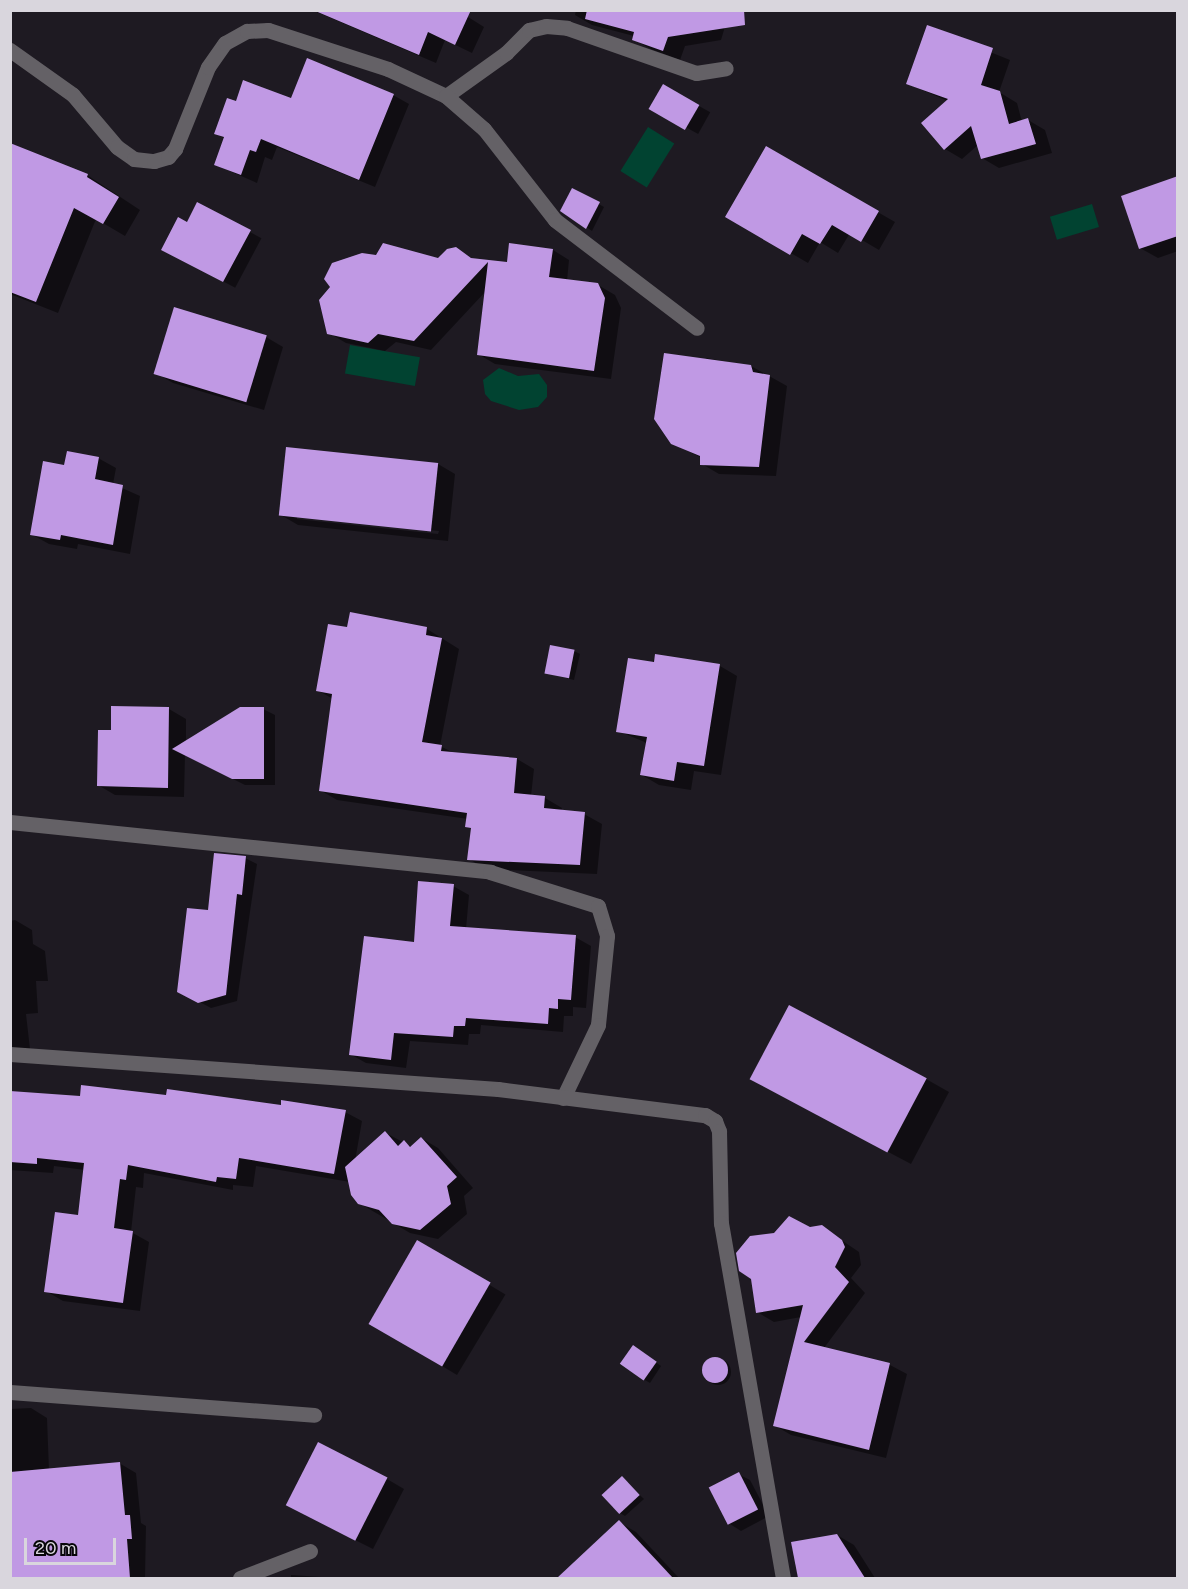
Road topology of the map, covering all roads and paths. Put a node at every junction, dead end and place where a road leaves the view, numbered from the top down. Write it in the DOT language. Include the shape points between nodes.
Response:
graph roads {
  1 [pos="10,50"];
  2 [pos="726,68"];
  3 [pos="446,96"];
  4 [pos="697,328"];
  5 [pos="10,822"];
  6 [pos="10,1054"];
  7 [pos="563,1098"];
  8 [pos="10,1392"];
  9 [pos="314,1415"];
  10 [pos="310,1551"];
  11 [pos="240,1578"];
  12 [pos="783,1578"];
  1 -- 3 [label="street" via="73,95 117,147 134,159 154,161 168,157 208,67 225,43 247,32 268,30 388,69"];
  2 -- 3 [label="street" via="696,73 567,28 546,26 529,30 506,53"];
  3 -- 4 [label="street" via="484,129 555,220"];
  5 -- 7 [label="street" via="490,872 598,906 608,936 598,1025"];
  6 -- 7 [label="street" via="498,1089"];
  7 -- 12 [label="street" via="705,1115 715,1121 719,1131 721,1223"];
  8 -- 9 [label="street"];
  10 -- 11 [label="street"];
}
